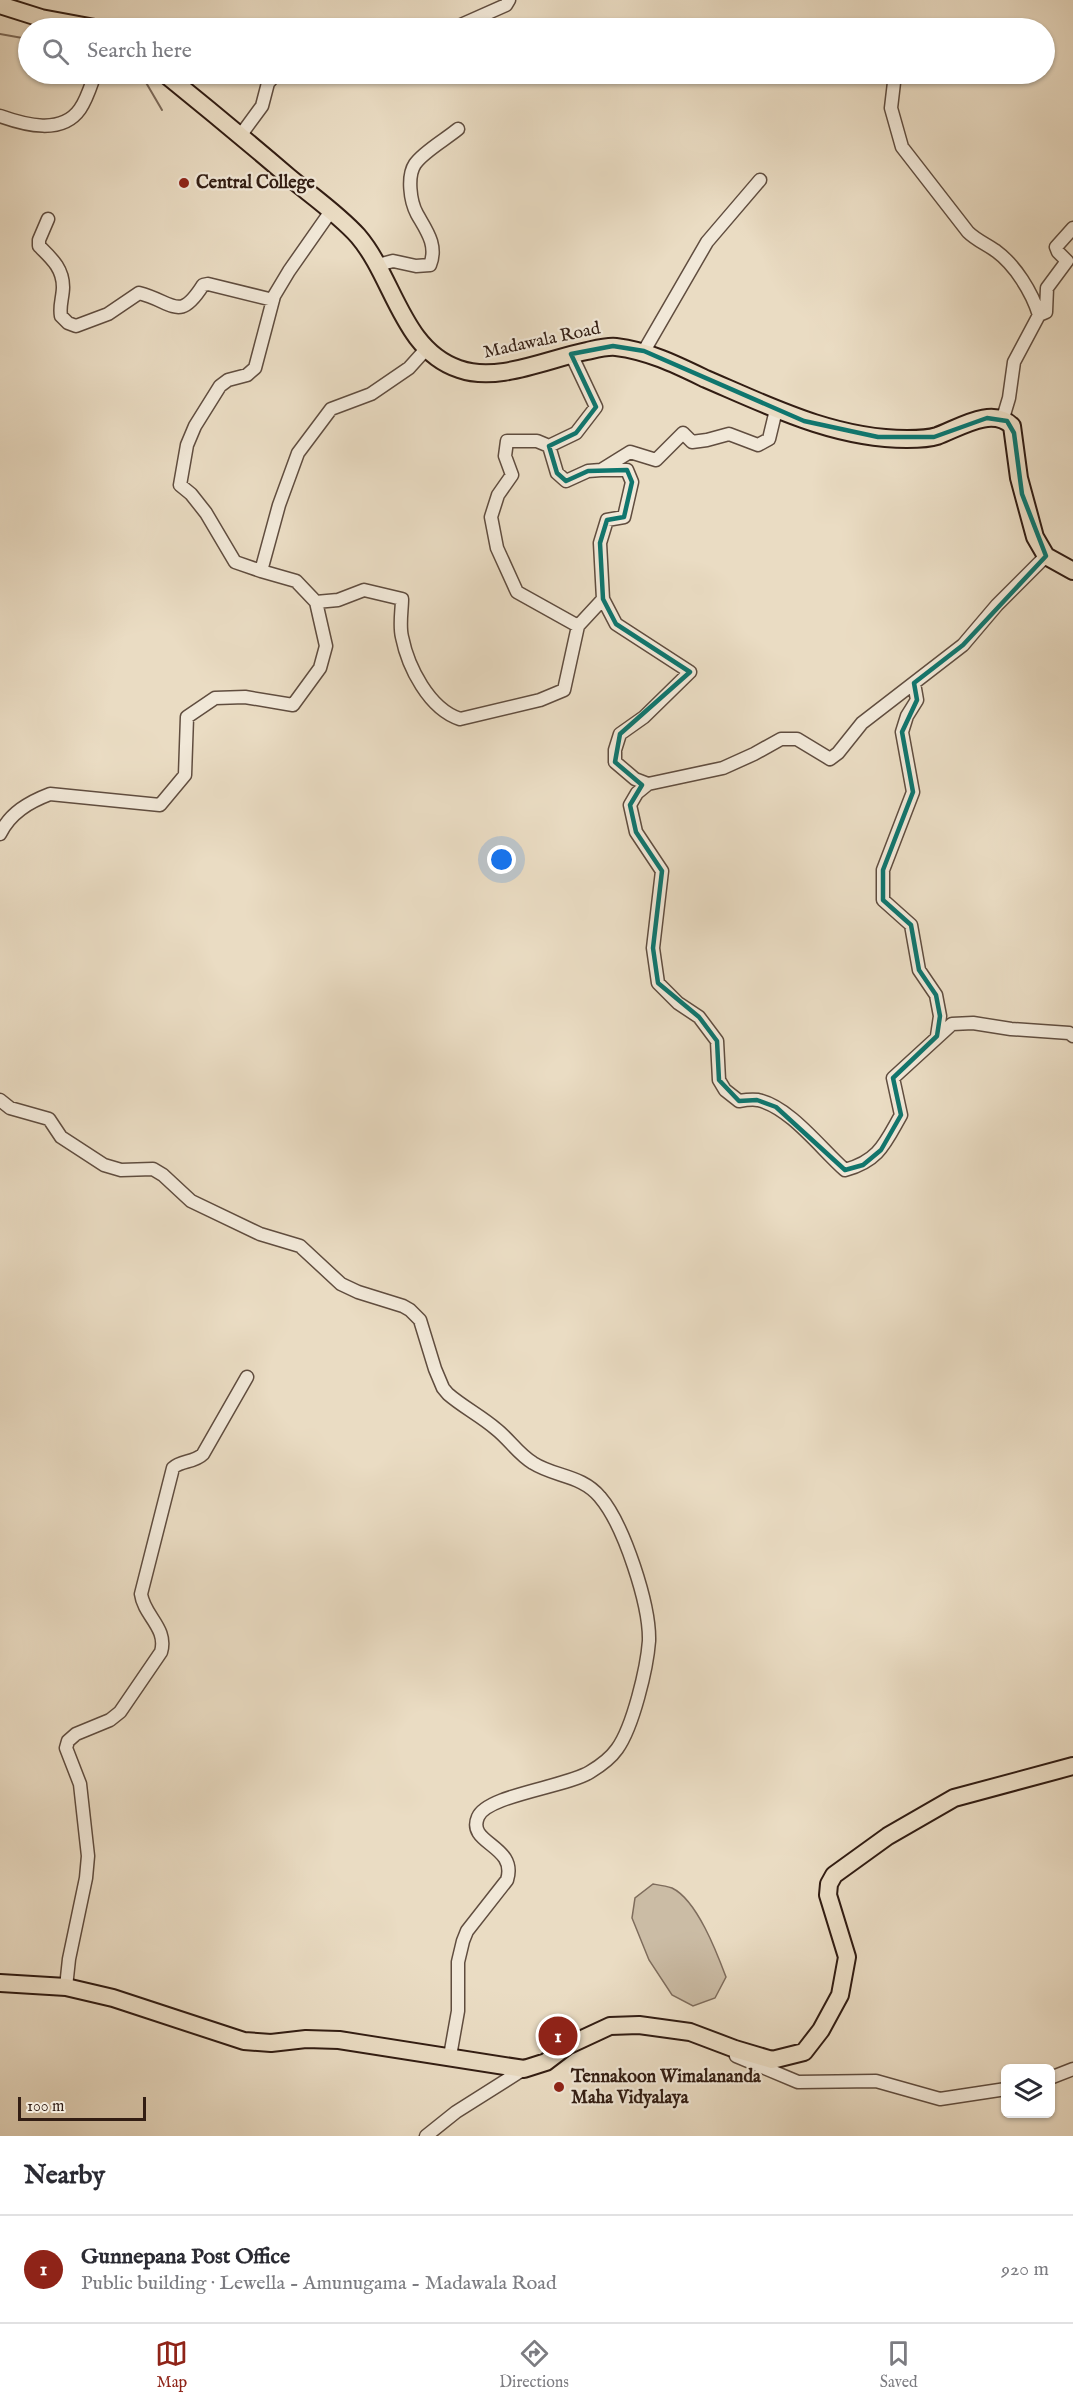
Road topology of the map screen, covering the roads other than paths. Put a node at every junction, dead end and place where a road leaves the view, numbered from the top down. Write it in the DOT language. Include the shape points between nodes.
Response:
graph roads {
  1 [pos="509,0"];
  2 [pos="0,5"];
  3 [pos="41,18"];
  4 [pos="477,18"];
  5 [pos="91,84"];
  6 [pos="177,84"];
  7 [pos="268,84"];
  8 [pos="894,84"];
  9 [pos="0,116"];
  10 [pos="458,129"];
  11 [pos="240,136"];
  12 [pos="760,180"];
  13 [pos="331,211"];
  14 [pos="48,219"];
  15 [pos="1073,228"];
  16 [pos="378,265"];
  17 [pos="273,300"];
  18 [pos="1039,315"];
  19 [pos="427,348"];
  20 [pos="644,351"];
  21 [pos="571,354"];
  22 [pos="776,410"];
  23 [pos="1003,418"];
  24 [pos="549,446"];
  25 [pos="601,470"];
  26 [pos="1046,556"];
  27 [pos="261,571"];
  28 [pos="1073,571"];
  29 [pos="603,599"];
  30 [pos="316,602"];
  31 [pos="578,626"];
  32 [pos="914,683"];
  33 [pos="648,784"];
  34 [pos="0,834"];
  35 [pos="937,1036"];
  36 [pos="1073,1036"];
  37 [pos="0,1100"];
  38 [pos="247,1377"];
  39 [pos="1073,1766"];
  40 [pos="0,1983"];
  41 [pos="66,1987"];
  42 [pos="690,2032"];
  43 [pos="450,2056"];
  44 [pos="524,2069"];
  45 [pos="1073,2069"];
  46 [pos="1055,2076"];
  47 [pos="1001,2090"];
  48 [pos="426,2136"];
  1 -- 4 [label="street"];
  2 -- 3 [label="main road"];
  5 -- 9 [label="street" via="81,108 64,122 38,126"];
  6 -- 11 [label="main road, Madawala Road"];
  7 -- 11 [label="street" via="261,106"];
  8 -- 18 [label="street" via="891,108 902,147 968,232 997,251 1017,273"];
  10 -- 16 [label="street" via="416,163 411,174 415,212 427,230 434,254 430,264 416,266 393,261"];
  11 -- 13 [label="main road, Madawala Road"];
  12 -- 20 [label="street" via="706,242"];
  13 -- 16 [label="main road, Madawala Road" via="358,236"];
  13 -- 17 [label="street"];
  14 -- 17 [label="street" via="39,246 56,262 61,274 61,316 76,326 108,314 139,293 186,307 208,284"];
  15 -- 18 [label="street" via="1056,247 1067,261 1047,288 1046,312"];
  16 -- 19 [label="main road, Madawala Road" via="417,340"];
  17 -- 27 [label="street" via="255,368 220,386 187,444 180,485 206,513 235,562"];
  18 -- 23 [label="street" via="1014,362"];
  19 -- 21 [label="main road, Madawala Road" via="457,369 486,375"];
  19 -- 27 [label="street" via="409,368 371,394 331,409 324,417 298,453"];
  20 -- 21 [label="main road, Madawala Road" via="613,346"];
  20 -- 22 [label="main road, Madawala Road"];
  21 -- 24 [label="street" via="596,408 576,433"];
  22 -- 23 [label="main road, Madawala Road" via="840,430 908,439 934,437 987,418"];
  22 -- 25 [label="street" via="769,439 758,445 729,434 692,442 683,434 656,460 630,452"];
  23 -- 26 [label="main road" via="1012,426 1022,494 1035,537"];
  24 -- 25 [label="street" via="556,473 566,481"];
  24 -- 31 [label="street" via="537,441 507,441 506,456 512,475 494,506 493,535 517,592"];
  25 -- 29 [label="street" via="627,470 632,482 624,517 607,520 600,543"];
  26 -- 28 [label="main road"];
  26 -- 32 [label="street" via="997,604 963,645"];
  27 -- 30 [label="street" via="296,581"];
  29 -- 31 [label="street"];
  29 -- 33 [label="street" via="616,624 690,672 644,717 620,734 615,762 635,779"];
  30 -- 31 [label="street" via="338,600 364,590 402,598 401,636 422,688 452,717 460,719 540,700 564,690"];
  30 -- 34 [label="street" via="326,646 320,668 292,705 215,698 187,717 185,775 160,805 50,794 16,813"];
  32 -- 33 [label="street" via="862,723 830,759 797,739 781,740 723,768"];
  32 -- 35 [label="street" via="917,700 902,732 913,792 883,870 883,900 911,925 919,970 936,995 940,1016"];
  33 -- 35 [label="street" via="630,805 636,832 662,872 653,948 658,983 699,1017 717,1041 719,1080 725,1090 739,1101 756,1100 776,1107 845,1170 863,1165 881,1150 901,1115 893,1078"];
  35 -- 36 [label="street" via="952,1024 973,1023"];
  37 -- 43 [label="street" via="10,1108 49,1119 61,1137 104,1165 122,1170 153,1169 199,1205 260,1234 300,1246 340,1284 410,1310 420,1320 448,1395 499,1431 530,1461 594,1490 618,1525 644,1601 648,1629 644,1670 626,1733 616,1750 591,1772 567,1783 500,1801 482,1810 477,1818 480,1835 506,1859 509,1873 463,1941"];
  38 -- 41 [label="street" via="203,1454 173,1468 141,1594 144,1607 161,1633 161,1652 120,1712 68,1741 66,1748 80,1784 88,1856"];
  39 -- 42 [label="main road" via="954,1798 888,1836 834,1875 828,1895 848,1957 840,1995 804,2052 772,2060"];
  40 -- 41 [label="main road"];
  41 -- 43 [label="main road" via="144,2006 244,2041 339,2040"];
  42 -- 44 [label="main road" via="639,2025 610,2026 567,2046 546,2062"];
  42 -- 47 [label="street" via="703,2043 798,2082 876,2081 940,2099"];
  43 -- 44 [label="main road"];
  44 -- 48 [label="street"];
  45 -- 46 [label="street"];
}
